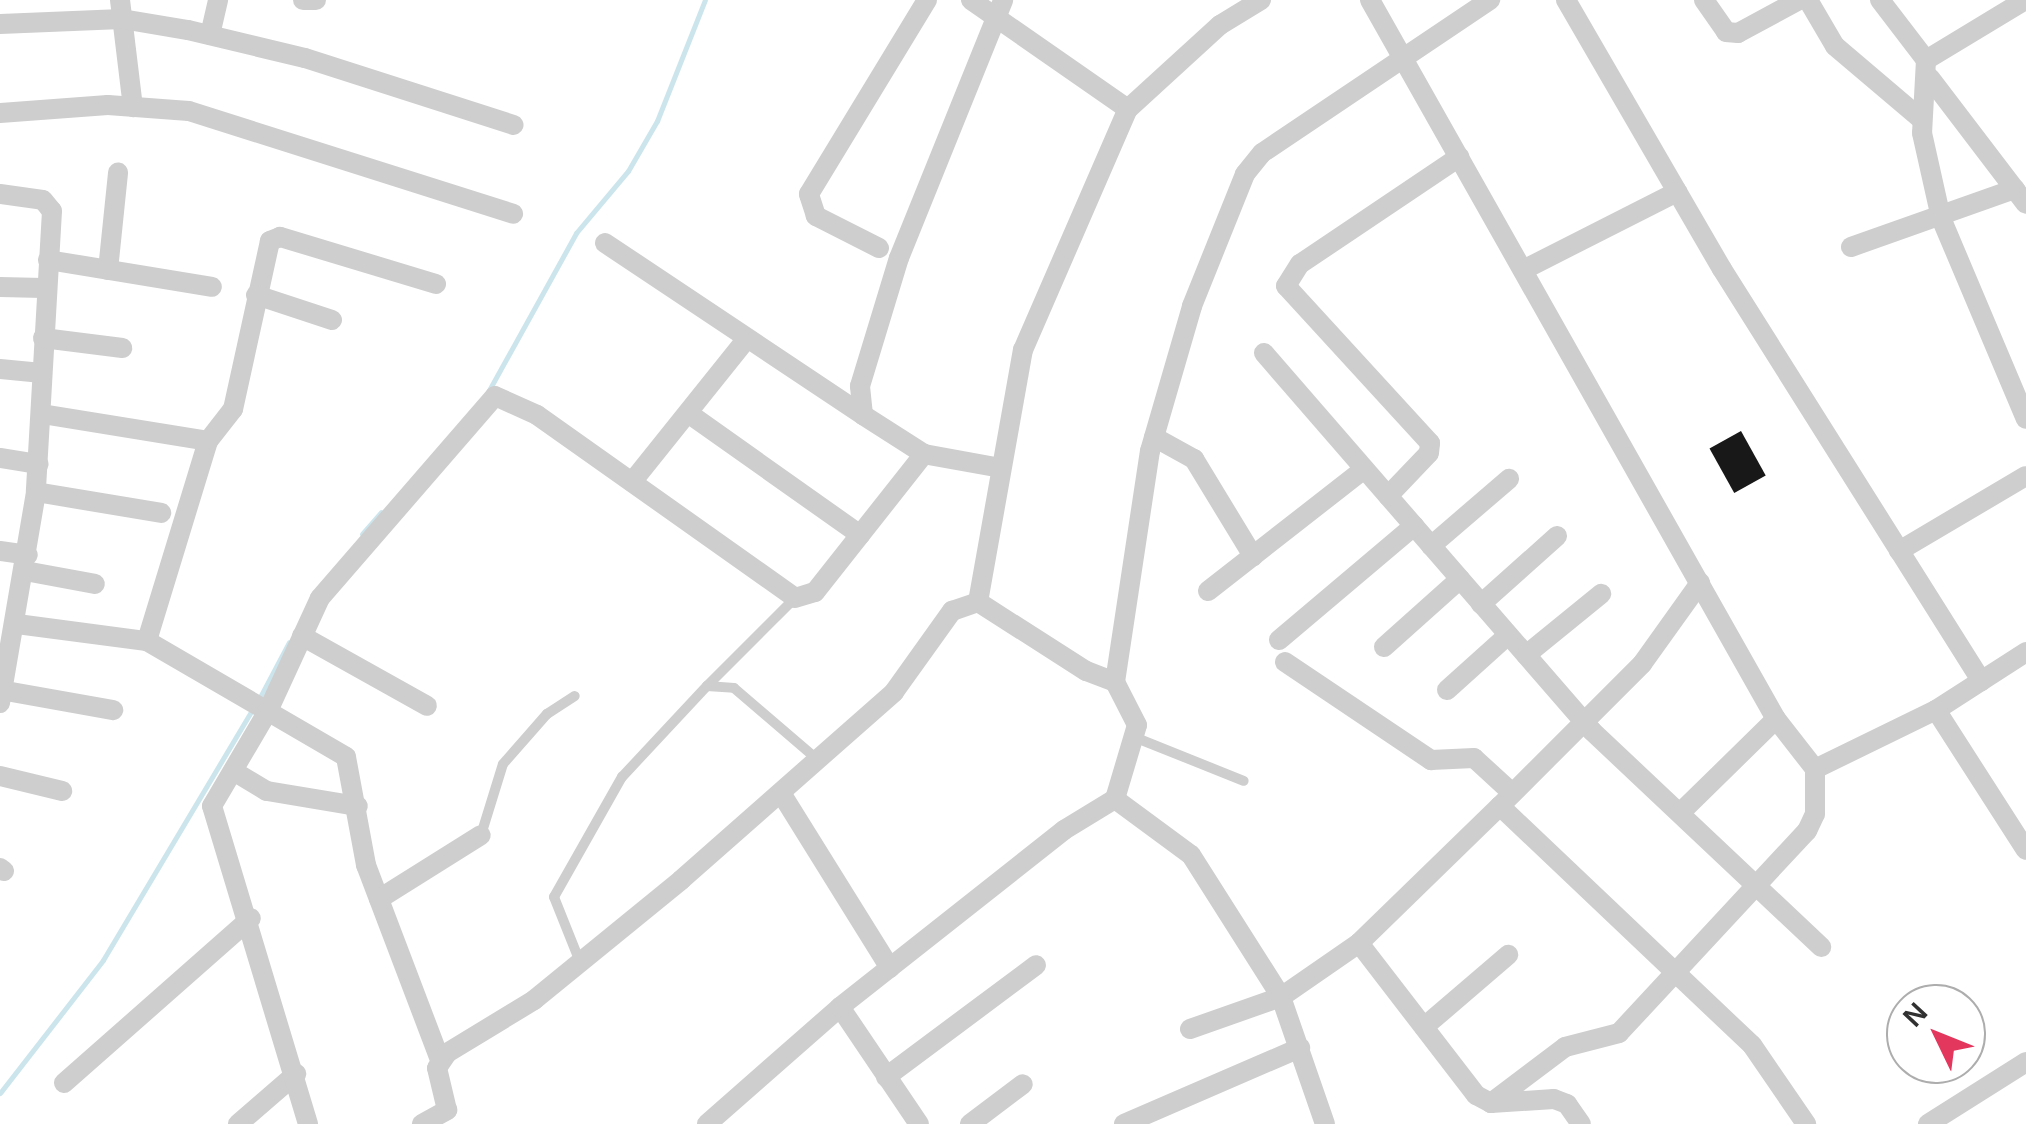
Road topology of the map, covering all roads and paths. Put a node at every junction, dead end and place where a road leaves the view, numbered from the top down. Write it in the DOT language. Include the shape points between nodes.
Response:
graph roads {
  1 [pos="218,0"];
  2 [pos="304,0"];
  3 [pos="316,0"];
  4 [pos="927,0"];
  5 [pos="972,0"];
  6 [pos="1262,0"];
  7 [pos="1370,0"];
  8 [pos="1490,0"];
  9 [pos="1566,0"];
  10 [pos="1704,0"];
  11 [pos="1799,0"];
  12 [pos="1808,0"];
  13 [pos="1880,0"];
  14 [pos="2025,0"];
  15 [pos="998,7"];
  16 [pos="120,9"];
  17 [pos="0,24"];
  18 [pos="210,35"];
  19 [pos="1402,56"];
  20 [pos="1928,69"];
  21 [pos="133,106"];
  22 [pos="1128,109"];
  23 [pos="0,112"];
  24 [pos="1921,119"];
  25 [pos="514,125"];
  26 [pos="1459,157"];
  27 [pos="118,172"];
  28 [pos="1677,192"];
  29 [pos="0,194"];
  30 [pos="2020,197"];
  31 [pos="513,214"];
  32 [pos="1941,218"];
  33 [pos="605,243"];
  34 [pos="1851,247"];
  35 [pos="879,248"];
  36 [pos="48,260"];
  37 [pos="108,270"];
  38 [pos="1523,270"];
  39 [pos="436,284"];
  40 [pos="0,287"];
  41 [pos="212,287"];
  42 [pos="44,288"];
  43 [pos="256,295"];
  44 [pos="332,320"];
  45 [pos="43,338"];
  46 [pos="745,341"];
  47 [pos="122,348"];
  48 [pos="1264,353"];
  49 [pos="0,369"];
  50 [pos="42,374"];
  51 [pos="688,412"];
  52 [pos="42,414"];
  53 [pos="863,415"];
  54 [pos="2026,419"];
  55 [pos="1154,437"];
  56 [pos="208,441"];
  57 [pos="924,454"];
  58 [pos="0,458"];
  59 [pos="40,464"];
  60 [pos="1001,468"];
  61 [pos="1364,468"];
  62 [pos="2026,476"];
  63 [pos="1509,479"];
  64 [pos="632,482"];
  65 [pos="36,492"];
  66 [pos="1388,496"];
  67 [pos="161,513"];
  68 [pos="1414,526"];
  69 [pos="860,536"];
  70 [pos="1557,536"];
  71 [pos="1430,546"];
  72 [pos="1899,551"];
  73 [pos="0,552"];
  74 [pos="1252,556"];
  75 [pos="26,563"];
  76 [pos="1460,579"];
  77 [pos="1700,583"];
  78 [pos="95,584"];
  79 [pos="1208,591"];
  80 [pos="1601,594"];
  81 [pos="795,598"];
  82 [pos="978,602"];
  83 [pos="1481,604"];
  84 [pos="10,631"];
  85 [pos="1508,635"];
  86 [pos="302,636"];
  87 [pos="1278,640"];
  88 [pos="147,641"];
  89 [pos="1384,647"];
  90 [pos="2026,652"];
  91 [pos="1526,654"];
  92 [pos="1284,662"];
  93 [pos="1981,681"];
  94 [pos="1115,682"];
  95 [pos="708,686"];
  96 [pos="1447,690"];
  97 [pos="576,696"];
  98 [pos="3,697"];
  99 [pos="427,706"];
  100 [pos="266,709"];
  101 [pos="112,710"];
  102 [pos="1936,710"];
  103 [pos="1582,719"];
  104 [pos="1776,719"];
  105 [pos="1134,737"];
  106 [pos="818,761"];
  107 [pos="1815,770"];
  108 [pos="235,772"];
  109 [pos="0,776"];
  110 [pos="1244,781"];
  111 [pos="62,791"];
  112 [pos="781,794"];
  113 [pos="1115,799"];
  114 [pos="1506,800"];
  115 [pos="358,806"];
  116 [pos="1680,813"];
  117 [pos="481,835"];
  118 [pos="2026,850"];
  119 [pos="1754,883"];
  120 [pos="379,899"];
  121 [pos="250,918"];
  122 [pos="1360,943"];
  123 [pos="1821,947"];
  124 [pos="1508,955"];
  125 [pos="580,962"];
  126 [pos="1036,966"];
  127 [pos="890,968"];
  128 [pos="1676,973"];
  129 [pos="1282,997"];
  130 [pos="840,1007"];
  131 [pos="1190,1028"];
  132 [pos="1424,1028"];
  133 [pos="1300,1048"];
  134 [pos="440,1060"];
  135 [pos="2026,1062"];
  136 [pos="296,1074"];
  137 [pos="886,1077"];
  138 [pos="64,1083"];
  139 [pos="1023,1084"];
  140 [pos="1492,1103"];
  141 [pos="238,1124"];
  142 [pos="308,1124"];
  143 [pos="422,1124"];
  144 [pos="707,1124"];
  145 [pos="919,1124"];
  146 [pos="970,1124"];
  147 [pos="1124,1124"];
  148 [pos="1325,1124"];
  149 [pos="1580,1124"];
  150 [pos="1806,1124"];
  151 [pos="1928,1124"];
  1 -- 18 [label="street"];
  2 -- 3 [label="street"];
  4 -- 35 [label="street" via="809,194 816,216"];
  5 -- 15 [label="street"];
  6 -- 22 [label="street" via="1220,25"];
  7 -- 19 [label="street"];
  8 -- 19 [label="street"];
  9 -- 28 [label="street"];
  10 -- 11 [label="street" via="1726,32 1738,34"];
  12 -- 24 [label="street" via="1836,46"];
  13 -- 20 [label="street"];
  14 -- 20 [label="street"];
  15 -- 22 [label="street"];
  15 -- 53 [label="street" via="899,258 860,386"];
  16 -- 17 [label="street"];
  16 -- 18 [label="street"];
  16 -- 21 [label="street"];
  18 -- 25 [label="street"];
  19 -- 26 [label="street"];
  19 -- 55 [label="street" via="1262,154 1245,174 1192,306"];
  20 -- 24 [label="street"];
  20 -- 30 [label="street"];
  21 -- 23 [label="street"];
  21 -- 31 [label="street" via="235,122"];
  22 -- 60 [label="street" via="1022,350"];
  24 -- 32 [label="street"];
  26 -- 38 [label="street"];
  26 -- 66 [label="street" via="1300,264 1286,286 1430,443 1429,453"];
  27 -- 37 [label="street"];
  28 -- 38 [label="street"];
  28 -- 72 [label="street"];
  29 -- 36 [label="street" via="50,204"];
  30 -- 32 [label="street"];
  32 -- 34 [label="street"];
  32 -- 54 [label="street"];
  33 -- 46 [label="street"];
  36 -- 37 [label="street"];
  36 -- 42 [label="street"];
  37 -- 41 [label="street"];
  38 -- 77 [label="street"];
  39 -- 43 [label="street" via="280,237 266,250"];
  40 -- 42 [label="street"];
  42 -- 45 [label="street"];
  43 -- 44 [label="street"];
  43 -- 56 [label="street" via="233,409"];
  45 -- 47 [label="street"];
  45 -- 50 [label="street"];
  46 -- 51 [label="street"];
  46 -- 53 [label="street"];
  48 -- 61 [label="street"];
  49 -- 50 [label="street"];
  50 -- 52 [label="street"];
  51 -- 64 [label="street"];
  51 -- 69 [label="street"];
  52 -- 56 [label="street"];
  52 -- 59 [label="street"];
  53 -- 57 [label="street"];
  55 -- 74 [label="street" via="1194,459"];
  55 -- 94 [label="street"];
  56 -- 88 [label="street"];
  57 -- 60 [label="street"];
  57 -- 69 [label="street"];
  58 -- 59 [label="street"];
  59 -- 65 [label="street"];
  60 -- 82 [label="street"];
  61 -- 66 [label="street"];
  61 -- 74 [label="street"];
  62 -- 72 [label="street"];
  63 -- 71 [label="street"];
  64 -- 81 [label="street"];
  64 -- 86 [label="street" via="499,394 342,569"];
  65 -- 67 [label="street"];
  65 -- 75 [label="street"];
  66 -- 68 [label="street"];
  68 -- 71 [label="street"];
  68 -- 87 [label="street"];
  69 -- 81 [label="street" via="815,592"];
  70 -- 83 [label="street"];
  71 -- 76 [label="street"];
  72 -- 93 [label="street"];
  73 -- 75 [label="street"];
  74 -- 79 [label="street"];
  75 -- 78 [label="street"];
  75 -- 84 [label="street"];
  76 -- 83 [label="street"];
  76 -- 89 [label="street"];
  77 -- 103 [label="street" via="1642,664"];
  77 -- 104 [label="street"];
  80 -- 91 [label="street"];
  81 -- 95 [label="lane"];
  82 -- 94 [label="street" via="1086,671"];
  82 -- 106 [label="street" via="952,612 906,679"];
  83 -- 85 [label="street"];
  84 -- 88 [label="street"];
  84 -- 98 [label="street"];
  85 -- 91 [label="street"];
  85 -- 96 [label="street"];
  86 -- 99 [label="street"];
  86 -- 100 [label="street"];
  88 -- 100 [label="street"];
  90 -- 93 [label="street"];
  91 -- 103 [label="street"];
  92 -- 114 [label="street" via="1430,760 1474,758"];
  93 -- 102 [label="street"];
  94 -- 105 [label="street" via="1137,725"];
  95 -- 106 [label="lane" via="734,688"];
  95 -- 125 [label="lane" via="622,776 554,897"];
  97 -- 117 [label="lane" via="547,714 503,764"];
  98 -- 101 [label="street"];
  100 -- 108 [label="street"];
  100 -- 115 [label="street" via="346,756"];
  102 -- 107 [label="street"];
  102 -- 118 [label="street"];
  103 -- 114 [label="street"];
  103 -- 116 [label="street"];
  104 -- 107 [label="street"];
  104 -- 116 [label="street"];
  105 -- 110 [label="lane"];
  105 -- 113 [label="street"];
  106 -- 112 [label="street"];
  107 -- 119 [label="street" via="1816,814 1807,831"];
  108 -- 115 [label="street" via="266,791"];
  108 -- 121 [label="street" via="212,806"];
  109 -- 111 [label="street"];
  112 -- 125 [label="street"];
  112 -- 127 [label="street"];
  113 -- 127 [label="street"];
  113 -- 129 [label="street" via="1191,855"];
  114 -- 122 [label="street"];
  114 -- 128 [label="street"];
  115 -- 120 [label="street"];
  116 -- 119 [label="street"];
  117 -- 120 [label="street"];
  119 -- 123 [label="street"];
  119 -- 128 [label="street"];
  120 -- 134 [label="street"];
  121 -- 136 [label="street"];
  121 -- 138 [label="street"];
  122 -- 129 [label="street"];
  122 -- 132 [label="street"];
  124 -- 132 [label="street"];
  125 -- 134 [label="street"];
  126 -- 137 [label="street"];
  127 -- 130 [label="street"];
  128 -- 140 [label="street" via="1619,1033 1566,1047"];
  128 -- 150 [label="street" via="1752,1045"];
  129 -- 131 [label="street"];
  129 -- 133 [label="street"];
  130 -- 137 [label="street"];
  130 -- 144 [label="street"];
  132 -- 140 [label="street" via="1476,1094"];
  133 -- 147 [label="street"];
  133 -- 148 [label="street"];
  134 -- 143 [label="street" via="448,1110"];
  135 -- 151 [label="street"];
  136 -- 141 [label="street"];
  136 -- 142 [label="street"];
  137 -- 145 [label="street"];
  139 -- 146 [label="street"];
  140 -- 149 [label="street" via="1554,1099 1567,1104"];
}
